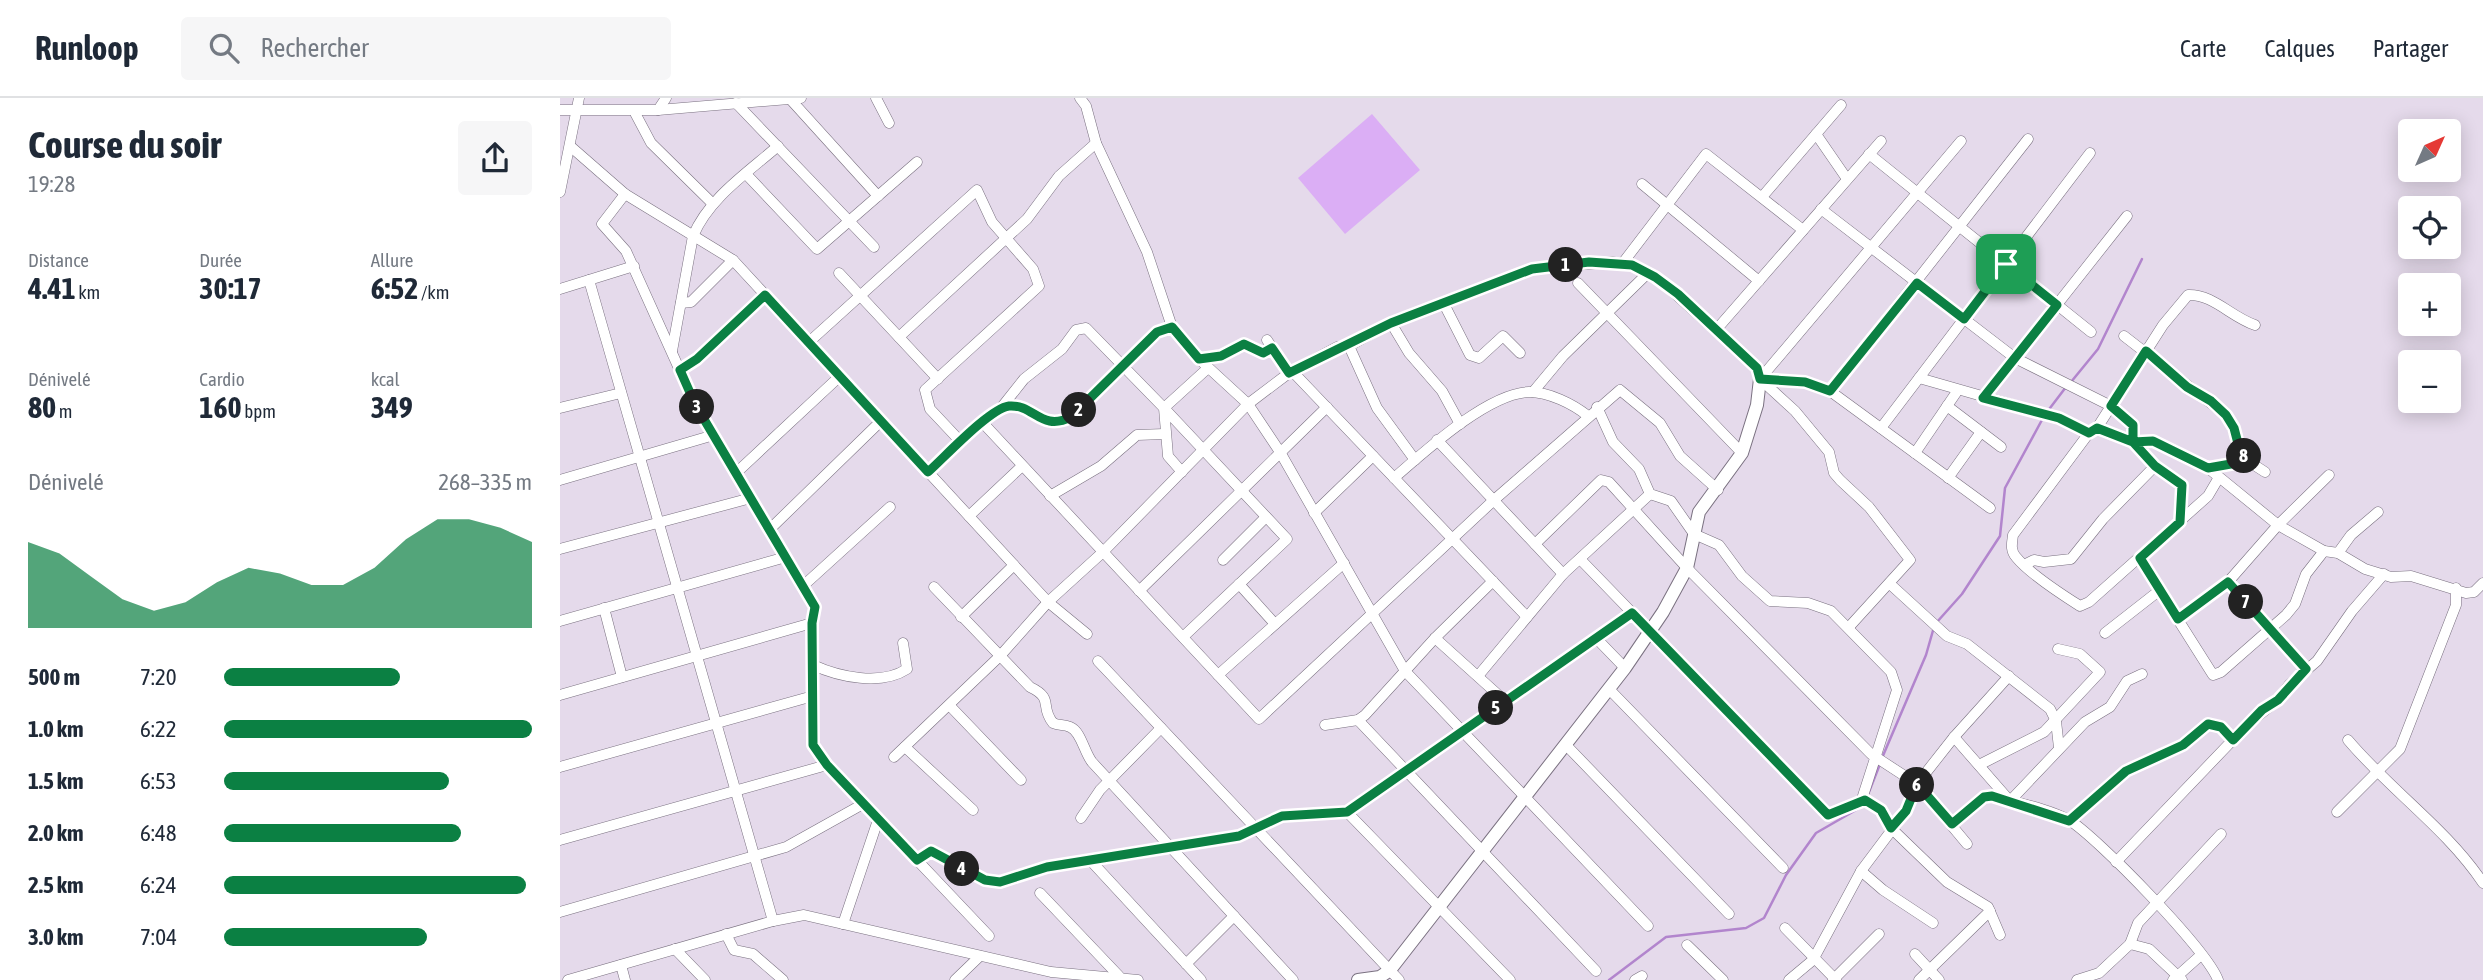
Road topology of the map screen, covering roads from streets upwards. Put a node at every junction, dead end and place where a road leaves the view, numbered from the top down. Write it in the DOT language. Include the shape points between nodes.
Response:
graph roads {
  1 [pos="579,98"];
  2 [pos="667,98"];
  3 [pos="876,98"];
  4 [pos="1080,98"];
  5 [pos="796,99"];
  6 [pos="740,101"];
  7 [pos="1841,105"];
  8 [pos="560,110"];
  9 [pos="658,110"];
  10 [pos="634,111"];
  11 [pos="577,112"];
  12 [pos="889,123"];
  13 [pos="1816,134"];
  14 [pos="2028,139"];
  15 [pos="1881,141"];
  16 [pos="1961,141"];
  17 [pos="1096,143"];
  18 [pos="570,146"];
  19 [pos="778,146"];
  20 [pos="2090,153"];
  21 [pos="1869,154"];
  22 [pos="917,162"];
  23 [pos="746,174"];
  24 [pos="561,178"];
  25 [pos="1847,179"];
  26 [pos="1642,184"];
  27 [pos="560,192"];
  28 [pos="1917,193"];
  29 [pos="625,194"];
  30 [pos="878,195"];
  31 [pos="1762,197"];
  32 [pos="713,204"];
  33 [pos="1667,205"];
  34 [pos="1821,209"];
  35 [pos="2127,216"];
  36 [pos="849,221"];
  37 [pos="1960,228"];
  38 [pos="1803,230"];
  39 [pos="693,236"];
  40 [pos="1006,236"];
  41 [pos="874,247"];
  42 [pos="1871,247"];
  43 [pos="733,260"];
  44 [pos="1622,264"];
  45 [pos="2006,264"];
  46 [pos="634,266"];
  47 [pos="839,272"];
  48 [pos="1648,273"];
  49 [pos="589,280"];
  50 [pos="1759,281"];
  51 [pos="1578,283"];
  52 [pos="1917,283"];
  53 [pos="560,289"];
  54 [pos="765,295"];
  55 [pos="860,296"];
  56 [pos="681,303"];
  57 [pos="1444,304"];
  58 [pos="2057,305"];
  59 [pos="1607,313"];
  60 [pos="1964,319"];
  61 [pos="1391,323"];
  62 [pos="2255,325"];
  63 [pos="1172,327"];
  64 [pos="1716,330"];
  65 [pos="2091,332"];
  66 [pos="2124,336"];
  67 [pos="899,337"];
  68 [pos="809,342"];
  69 [pos="1349,345"];
  70 [pos="2146,351"];
  71 [pos="672,352"];
  72 [pos="1520,353"];
  73 [pos="2015,358"];
  74 [pos="1199,359"];
  75 [pos="1123,366"];
  76 [pos="1208,368"];
  77 [pos="680,370"];
  78 [pos="1291,372"];
  79 [pos="840,376"];
  80 [pos="1919,378"];
  81 [pos="938,379"];
  82 [pos="1760,379"];
  83 [pos="1958,390"];
  84 [pos="1830,391"];
  85 [pos="1533,392"];
  86 [pos="621,393"];
  87 [pos="1983,398"];
  88 [pos="1248,404"];
  89 [pos="1947,406"];
  90 [pos="2111,406"];
  91 [pos="1597,407"];
  92 [pos="560,408"];
  93 [pos="1001,408"];
  94 [pos="1164,408"];
  95 [pos="1326,408"];
  96 [pos="1588,416"];
  97 [pos="881,421"];
  98 [pos="983,423"];
  99 [pos="1460,424"];
  100 [pos="1881,428"];
  101 [pos="2093,431"];
  102 [pos="1981,432"];
  103 [pos="1164,434"];
  104 [pos="714,435"];
  105 [pos="1437,440"];
  106 [pos="961,442"];
  107 [pos="2133,442"];
  108 [pos="2001,447"];
  109 [pos="1203,450"];
  110 [pos="1280,453"];
  111 [pos="1742,453"];
  112 [pos="1915,453"];
  113 [pos="1373,456"];
  114 [pos="640,458"];
  115 [pos="1415,460"];
  116 [pos="2248,461"];
  117 [pos="1022,466"];
  118 [pos="2155,466"];
  119 [pos="2208,468"];
  120 [pos="928,472"];
  121 [pos="1182,472"];
  122 [pos="2265,472"];
  123 [pos="736,473"];
  124 [pos="2329,475"];
  125 [pos="1394,478"];
  126 [pos="1948,478"];
  127 [pos="2218,479"];
  128 [pos="560,480"];
  129 [pos="1718,489"];
  130 [pos="1241,491"];
  131 [pos="1650,494"];
  132 [pos="1051,496"];
  133 [pos="751,498"];
  134 [pos="1494,500"];
  135 [pos="890,507"];
  136 [pos="1990,508"];
  137 [pos="1631,510"];
  138 [pos="2378,512"];
  139 [pos="1314,513"];
  140 [pos="969,516"];
  141 [pos="1266,517"];
  142 [pos="2180,522"];
  143 [pos="659,523"];
  144 [pos="2278,525"];
  145 [pos="769,530"];
  146 [pos="1694,534"];
  147 [pos="1453,539"];
  148 [pos="1535,544"];
  149 [pos="560,549"];
  150 [pos="2324,551"];
  151 [pos="1103,552"];
  152 [pos="2338,553"];
  153 [pos="786,557"];
  154 [pos="2140,558"];
  155 [pos="1580,559"];
  156 [pos="1223,560"];
  157 [pos="1343,564"];
  158 [pos="2026,564"];
  159 [pos="1014,565"];
  160 [pos="1687,568"];
  161 [pos="1563,574"];
  162 [pos="2384,574"];
  163 [pos="1493,581"];
  164 [pos="2228,582"];
  165 [pos="2483,583"];
  166 [pos="1239,584"];
  167 [pos="1890,584"];
  168 [pos="803,586"];
  169 [pos="934,587"];
  170 [pos="678,588"];
  171 [pos="2456,588"];
  172 [pos="2160,590"];
  173 [pos="1139,591"];
  174 [pos="1048,602"];
  175 [pos="604,608"];
  176 [pos="1632,613"];
  177 [pos="1373,614"];
  178 [pos="961,617"];
  179 [pos="1527,617"];
  180 [pos="2178,619"];
  181 [pos="560,621"];
  182 [pos="812,623"];
  183 [pos="1275,624"];
  184 [pos="1849,627"];
  185 [pos="2269,627"];
  186 [pos="1650,631"];
  187 [pos="2105,633"];
  188 [pos="1087,634"];
  189 [pos="1183,637"];
  190 [pos="1435,638"];
  191 [pos="1596,638"];
  192 [pos="903,643"];
  193 [pos="2058,649"];
  194 [pos="697,656"];
  195 [pos="1000,656"];
  196 [pos="1098,661"];
  197 [pos="813,664"];
  198 [pos="1625,668"];
  199 [pos="2306,669"];
  200 [pos="1405,671"];
  201 [pos="2142,674"];
  202 [pos="1218,675"];
  203 [pos="2009,676"];
  204 [pos="622,677"];
  205 [pos="1478,677"];
  206 [pos="1609,689"];
  207 [pos="560,695"];
  208 [pos="813,696"];
  209 [pos="1505,701"];
  210 [pos="950,706"];
  211 [pos="1358,720"];
  212 [pos="2056,722"];
  213 [pos="716,723"];
  214 [pos="1325,725"];
  215 [pos="1161,728"];
  216 [pos="1462,732"];
  217 [pos="1954,737"];
  218 [pos="2233,740"];
  219 [pos="2348,740"];
  220 [pos="1566,745"];
  221 [pos="905,747"];
  222 [pos="2059,748"];
  223 [pos="894,757"];
  224 [pos="1875,757"];
  225 [pos="827,765"];
  226 [pos="1979,765"];
  227 [pos="560,767"];
  228 [pos="1406,771"];
  229 [pos="2375,773"];
  230 [pos="1021,780"];
  231 [pos="1109,780"];
  232 [pos="1917,784"];
  233 [pos="736,792"];
  234 [pos="1525,797"];
  235 [pos="2010,801"];
  236 [pos="1861,802"];
  237 [pos="863,804"];
  238 [pos="973,810"];
  239 [pos="1347,812"];
  240 [pos="2337,812"];
  241 [pos="1081,818"];
  242 [pos="878,820"];
  243 [pos="2069,821"];
  244 [pos="1952,824"];
  245 [pos="1256,828"];
  246 [pos="1891,828"];
  247 [pos="2221,834"];
  248 [pos="560,840"];
  249 [pos="1967,845"];
  250 [pos="1171,847"];
  251 [pos="1483,852"];
  252 [pos="755,856"];
  253 [pos="917,860"];
  254 [pos="1091,861"];
  255 [pos="2116,862"];
  256 [pos="1783,868"];
  257 [pos="1861,871"];
  258 [pos="2483,883"];
  259 [pos="1040,893"];
  260 [pos="2156,903"];
  261 [pos="1439,907"];
  262 [pos="1990,911"];
  263 [pos="560,912"];
  264 [pos="1729,914"];
  265 [pos="1234,916"];
  266 [pos="773,920"];
  267 [pos="1933,923"];
  268 [pos="843,924"];
  269 [pos="1648,926"];
  270 [pos="1785,928"];
  271 [pos="726,934"];
  272 [pos="1879,934"];
  273 [pos="2000,935"];
  274 [pos="989,936"];
  275 [pos="2130,944"];
  276 [pos="1687,945"];
  277 [pos="675,949"];
  278 [pos="1914,954"];
  279 [pos="2201,955"];
  280 [pos="981,956"];
  281 [pos="1813,960"];
  282 [pos="1186,964"];
  283 [pos="621,965"];
  284 [pos="1929,970"];
  285 [pos="1596,971"];
  286 [pos="1051,972"];
  287 [pos="1395,975"];
  288 [pos="1119,976"];
  289 [pos="2177,978"];
  290 [pos="568,980"];
  291 [pos="625,980"];
  292 [pos="705,980"];
  293 [pos="783,980"];
  294 [pos="955,980"];
  295 [pos="1042,980"];
  296 [pos="1059,980"];
  297 [pos="1138,980"];
  298 [pos="1201,980"];
  299 [pos="1293,980"];
  300 [pos="1358,980"];
  301 [pos="1510,980"];
  302 [pos="1723,980"];
  303 [pos="1789,980"];
  304 [pos="1834,980"];
  305 [pos="1919,980"];
  306 [pos="1939,980"];
  307 [pos="2077,980"];
  308 [pos="2218,980"];
  1 -- 11 [label="street"];
  2 -- 9 [label="street"];
  3 -- 12 [label="street"];
  4 -- 17 [label="street"];
  5 -- 6 [label="street"];
  5 -- 30 [label="street"];
  6 -- 9 [label="street"];
  6 -- 19 [label="street"];
  7 -- 13 [label="street"];
  8 -- 11 [label="street"];
  9 -- 10 [label="street"];
  10 -- 11 [label="street"];
  10 -- 32 [label="street" via="651,143"];
  11 -- 18 [label="street"];
  13 -- 25 [label="street"];
  13 -- 31 [label="street"];
  14 -- 37 [label="street"];
  15 -- 21 [label="street"];
  16 -- 28 [label="street"];
  17 -- 40 [label="street" via="1059,176 1027,219"];
  17 -- 63 [label="street" via="1147,252"];
  18 -- 24 [label="street"];
  18 -- 29 [label="street"];
  19 -- 23 [label="street"];
  19 -- 36 [label="street"];
  20 -- 45 [label="street"];
  21 -- 25 [label="street"];
  21 -- 28 [label="street"];
  22 -- 30 [label="street"];
  23 -- 32 [label="street"];
  23 -- 36 [label="street" via="817,249"];
  24 -- 27 [label="street"];
  25 -- 34 [label="street"];
  26 -- 33 [label="street"];
  28 -- 37 [label="street"];
  28 -- 42 [label="street"];
  29 -- 39 [label="street"];
  29 -- 46 [label="street" via="602,224"];
  30 -- 36 [label="street"];
  31 -- 33 [label="street" via="1706,154"];
  31 -- 38 [label="street"];
  32 -- 39 [label="street"];
  33 -- 44 [label="street"];
  33 -- 50 [label="street"];
  34 -- 38 [label="street"];
  34 -- 42 [label="street"];
  35 -- 58 [label="street"];
  36 -- 41 [label="street"];
  37 -- 45 [label="street"];
  37 -- 52 [label="street"];
  38 -- 50 [label="street"];
  39 -- 43 [label="street"];
  39 -- 56 [label="street"];
  40 -- 55 [label="street" via="992,222 977,190"];
  40 -- 67 [label="street"];
  40 -- 81 [label="street" via="1033,269 1038,286"];
  42 -- 52 [label="street"];
  42 -- 82 [label="street"];
  43 -- 54 [label="street"];
  43 -- 56 [label="street" via="691,302"];
  44 -- 48 [label="street"];
  44 -- 57 [label="street" via="1589,262 1532,269"];
  45 -- 58 [label="street"];
  45 -- 60 [label="street"];
  46 -- 49 [label="street"];
  46 -- 71 [label="street"];
  47 -- 55 [label="street"];
  48 -- 59 [label="street"];
  48 -- 64 [label="street"];
  49 -- 53 [label="street"];
  49 -- 86 [label="street"];
  50 -- 64 [label="street"];
  51 -- 59 [label="street"];
  52 -- 60 [label="street"];
  52 -- 84 [label="street"];
  54 -- 68 [label="street"];
  54 -- 77 [label="street"];
  55 -- 67 [label="street"];
  55 -- 68 [label="street"];
  56 -- 71 [label="street"];
  57 -- 61 [label="street"];
  57 -- 72 [label="street" via="1470,355 1479,358 1503,336"];
  58 -- 65 [label="street"];
  58 -- 73 [label="street"];
  59 -- 85 [label="street"];
  59 -- 111 [label="street"];
  60 -- 73 [label="street"];
  60 -- 80 [label="street"];
  61 -- 69 [label="street"];
  61 -- 99 [label="street" via="1409,353 1442,391"];
  62 -- 70 [label="street" via="2210,299 2188,295"];
  63 -- 74 [label="street"];
  63 -- 75 [label="street" via="1157,332"];
  64 -- 82 [label="street" via="1757,368"];
  66 -- 70 [label="street"];
  67 -- 81 [label="street"];
  68 -- 79 [label="street"];
  69 -- 78 [label="street"];
  69 -- 115 [label="street" via="1377,408"];
  70 -- 90 [label="street"];
  70 -- 116 [label="street" via="2226,415"];
  71 -- 77 [label="street"];
  73 -- 87 [label="street"];
  73 -- 90 [label="street"];
  74 -- 76 [label="street"];
  74 -- 78 [label="street" via="1221,356 1244,344 1263,353 1270,344"];
  75 -- 93 [label="street" via="1071,417 1060,422 1020,408"];
  75 -- 93 [label="street" via="1080,327 1062,349 1024,379"];
  75 -- 94 [label="street"];
  76 -- 88 [label="street"];
  76 -- 94 [label="street"];
  77 -- 104 [label="street"];
  78 -- 88 [label="street"];
  78 -- 95 [label="street"];
  79 -- 97 [label="street"];
  79 -- 123 [label="street"];
  80 -- 83 [label="street"];
  80 -- 100 [label="street"];
  81 -- 106 [label="street" via="925,390 927,402"];
  82 -- 84 [label="street" via="1805,382"];
  82 -- 111 [label="street" via="1758,405"];
  82 -- 167 [label="street" via="1804,422 1829,452 1834,472 1908,554 1910,563"];
  83 -- 87 [label="street"];
  83 -- 89 [label="street"];
  84 -- 100 [label="street"];
  85 -- 96 [label="street" via="1565,401"];
  85 -- 99 [label="street" via="1520,393"];
  86 -- 92 [label="street"];
  86 -- 114 [label="street"];
  87 -- 101 [label="street"];
  88 -- 109 [label="street"];
  88 -- 110 [label="street"];
  89 -- 102 [label="street"];
  89 -- 112 [label="street"];
  90 -- 101 [label="street"];
  90 -- 107 [label="street" via="2133,425"];
  91 -- 96 [label="street"];
  91 -- 129 [label="street" via="1620,390 1660,424 1680,456"];
  91 -- 131 [label="street" via="1613,442 1639,469"];
  93 -- 98 [label="street"];
  94 -- 103 [label="street"];
  94 -- 109 [label="street"];
  95 -- 110 [label="street"];
  95 -- 113 [label="street"];
  96 -- 134 [label="street"];
  97 -- 120 [label="street"];
  97 -- 145 [label="street"];
  98 -- 106 [label="street"];
  98 -- 117 [label="street"];
  99 -- 105 [label="street"];
  100 -- 112 [label="street"];
  101 -- 107 [label="street"];
  101 -- 158 [label="street" via="2013,535 2015,556"];
  102 -- 108 [label="street"];
  102 -- 126 [label="street"];
  103 -- 121 [label="street" via="1168,456"];
  103 -- 132 [label="street" via="1138,435 1101,467"];
  104 -- 114 [label="street"];
  104 -- 123 [label="street"];
  105 -- 115 [label="street"];
  105 -- 134 [label="street"];
  106 -- 120 [label="street"];
  107 -- 118 [label="street"];
  107 -- 119 [label="street" via="2153,441"];
  109 -- 121 [label="street"];
  109 -- 130 [label="street"];
  110 -- 130 [label="street"];
  110 -- 139 [label="street"];
  111 -- 129 [label="street"];
  112 -- 126 [label="street"];
  113 -- 125 [label="street"];
  113 -- 139 [label="street"];
  114 -- 128 [label="street"];
  114 -- 143 [label="street"];
  115 -- 125 [label="street"];
  116 -- 119 [label="street"];
  116 -- 122 [label="street"];
  117 -- 132 [label="street"];
  117 -- 140 [label="street"];
  118 -- 142 [label="street" via="2182,485"];
  118 -- 158 [label="street" via="2071,559"];
  119 -- 127 [label="street"];
  120 -- 140 [label="street"];
  121 -- 151 [label="street"];
  123 -- 133 [label="street"];
  124 -- 144 [label="street"];
  125 -- 147 [label="street"];
  126 -- 136 [label="street"];
  127 -- 142 [label="street" via="2208,496"];
  127 -- 144 [label="street"];
  129 -- 146 [label="street" via="1699,512"];
  130 -- 141 [label="street"];
  130 -- 173 [label="street"];
  131 -- 137 [label="street"];
  131 -- 146 [label="street" via="1671,501"];
  132 -- 151 [label="street"];
  133 -- 143 [label="street"];
  133 -- 145 [label="street"];
  134 -- 147 [label="street"];
  134 -- 148 [label="street"];
  135 -- 168 [label="street"];
  137 -- 148 [label="street" via="1614,487 1601,480"];
  137 -- 155 [label="street"];
  137 -- 160 [label="street"];
  138 -- 152 [label="street"];
  139 -- 157 [label="street"];
  140 -- 159 [label="street"];
  141 -- 156 [label="street"];
  141 -- 166 [label="street" via="1287,539"];
  142 -- 154 [label="street"];
  143 -- 149 [label="street"];
  143 -- 170 [label="street"];
  144 -- 150 [label="street"];
  144 -- 164 [label="street"];
  145 -- 153 [label="street"];
  146 -- 160 [label="street"];
  146 -- 184 [label="street" via="1719,545 1742,576 1770,601 1808,603 1831,611"];
  147 -- 163 [label="street"];
  147 -- 177 [label="street"];
  148 -- 161 [label="street"];
  150 -- 152 [label="street"];
  150 -- 185 [label="street" via="2306,574 2295,604"];
  151 -- 173 [label="street"];
  151 -- 174 [label="street"];
  152 -- 162 [label="street"];
  153 -- 168 [label="street"];
  153 -- 170 [label="street"];
  154 -- 158 [label="street" via="2080,606"];
  154 -- 172 [label="street"];
  155 -- 161 [label="street"];
  155 -- 176 [label="street"];
  157 -- 177 [label="street"];
  157 -- 183 [label="street"];
  159 -- 174 [label="street"];
  159 -- 178 [label="street"];
  160 -- 186 [label="street"];
  160 -- 224 [label="street"];
  161 -- 179 [label="street"];
  162 -- 171 [label="street"];
  162 -- 199 [label="street"];
  163 -- 179 [label="street"];
  163 -- 190 [label="street"];
  164 -- 180 [label="street"];
  164 -- 185 [label="street"];
  165 -- 171 [label="street" via="2474,592"];
  166 -- 183 [label="street"];
  166 -- 189 [label="street"];
  167 -- 184 [label="street"];
  167 -- 203 [label="street" via="1947,636 1967,644"];
  168 -- 182 [label="street" via="815,607"];
  169 -- 178 [label="street"];
  170 -- 175 [label="street"];
  170 -- 194 [label="street"];
  171 -- 229 [label="street" via="2456,605 2408,732 2400,749"];
  172 -- 180 [label="street"];
  172 -- 187 [label="street"];
  173 -- 189 [label="street"];
  174 -- 188 [label="street"];
  174 -- 195 [label="street"];
  175 -- 181 [label="street"];
  175 -- 204 [label="street"];
  176 -- 186 [label="street"];
  176 -- 191 [label="street"];
  177 -- 200 [label="street"];
  177 -- 202 [label="street" via="1259,719"];
  178 -- 195 [label="street"];
  179 -- 205 [label="street"];
  180 -- 185 [label="street" via="2213,675"];
  182 -- 194 [label="street"];
  182 -- 197 [label="street"];
  183 -- 202 [label="street"];
  184 -- 224 [label="street" via="1891,672 1897,690"];
  185 -- 199 [label="street"];
  186 -- 198 [label="street"];
  186 -- 236 [label="street" via="1828,815"];
  189 -- 202 [label="street"];
  190 -- 200 [label="street"];
  190 -- 205 [label="street"];
  191 -- 198 [label="street"];
  191 -- 209 [label="street"];
  192 -- 197 [label="street" via="907,669 895,677 845,675"];
  193 -- 212 [label="street" via="2080,654 2100,672"];
  194 -- 204 [label="street"];
  194 -- 213 [label="street"];
  195 -- 210 [label="street"];
  195 -- 231 [label="street" via="1046,698 1052,723 1079,733 1084,752"];
  196 -- 215 [label="street"];
  197 -- 208 [label="street"];
  198 -- 206 [label="street"];
  199 -- 218 [label="street"];
  200 -- 211 [label="street"];
  200 -- 216 [label="street"];
  201 -- 222 [label="street" via="2127,681 2110,707 2085,722"];
  203 -- 212 [label="street" via="2050,709"];
  203 -- 217 [label="street"];
  204 -- 207 [label="street"];
  205 -- 209 [label="street"];
  206 -- 220 [label="street"];
  206 -- 256 [label="street"];
  208 -- 213 [label="street"];
  208 -- 225 [label="street" via="813,745"];
  209 -- 216 [label="street"];
  210 -- 221 [label="street"];
  210 -- 230 [label="street"];
  211 -- 214 [label="street"];
  211 -- 228 [label="street"];
  212 -- 222 [label="street"];
  212 -- 226 [label="street"];
  213 -- 227 [label="street"];
  213 -- 233 [label="street"];
  215 -- 231 [label="street"];
  215 -- 245 [label="street"];
  216 -- 228 [label="street"];
  216 -- 234 [label="street"];
  217 -- 226 [label="street"];
  217 -- 232 [label="street"];
  218 -- 243 [label="street" via="2221,727 2208,724 2183,745 2126,771"];
  218 -- 255 [label="street"];
  219 -- 229 [label="street"];
  220 -- 234 [label="street"];
  220 -- 264 [label="street"];
  221 -- 223 [label="street"];
  221 -- 238 [label="street"];
  222 -- 235 [label="street"];
  224 -- 232 [label="street"];
  224 -- 236 [label="street"];
  225 -- 233 [label="street"];
  225 -- 237 [label="street"];
  226 -- 235 [label="street"];
  228 -- 239 [label="street"];
  228 -- 251 [label="street"];
  229 -- 240 [label="street"];
  229 -- 258 [label="street" via="2466,858"];
  231 -- 241 [label="street"];
  231 -- 250 [label="street"];
  232 -- 244 [label="street"];
  232 -- 246 [label="street" via="1906,811"];
  233 -- 248 [label="street"];
  233 -- 252 [label="street"];
  234 -- 251 [label="street"];
  234 -- 269 [label="street"];
  235 -- 243 [label="street"];
  235 -- 244 [label="street" via="1984,797"];
  236 -- 246 [label="street" via="1881,810"];
  237 -- 242 [label="street"];
  237 -- 252 [label="street" via="786,847"];
  239 -- 245 [label="street" via="1282,816"];
  239 -- 261 [label="street"];
  242 -- 253 [label="street"];
  242 -- 268 [label="street"];
  243 -- 255 [label="street"];
  244 -- 249 [label="street"];
  245 -- 250 [label="street" via="1239,836"];
  245 -- 287 [label="street"];
  246 -- 257 [label="street"];
  246 -- 262 [label="street" via="1947,882"];
  247 -- 260 [label="street"];
  250 -- 254 [label="street"];
  250 -- 265 [label="street"];
  251 -- 261 [label="street"];
  251 -- 285 [label="street"];
  252 -- 263 [label="street"];
  252 -- 266 [label="street"];
  253 -- 254 [label="street" via="931,851 985,880 1000,882 1047,867"];
  253 -- 274 [label="street"];
  254 -- 282 [label="street"];
  255 -- 260 [label="street"];
  257 -- 267 [label="street"];
  257 -- 281 [label="street"];
  259 -- 288 [label="street"];
  260 -- 275 [label="street" via="2138,923"];
  260 -- 279 [label="street"];
  261 -- 287 [label="street"];
  261 -- 301 [label="street"];
  262 -- 273 [label="street"];
  262 -- 284 [label="street"];
  265 -- 282 [label="street"];
  265 -- 299 [label="street"];
  266 -- 268 [label="street" via="804,915"];
  266 -- 271 [label="street"];
  268 -- 280 [label="street"];
  270 -- 281 [label="street"];
  271 -- 277 [label="street"];
  271 -- 293 [label="street" via="734,950 753,954"];
  272 -- 304 [label="street"];
  275 -- 289 [label="street" via="2149,949"];
  275 -- 307 [label="street" via="2099,973"];
  276 -- 302 [label="street"];
  277 -- 283 [label="street"];
  277 -- 292 [label="street"];
  278 -- 284 [label="street"];
  279 -- 289 [label="street"];
  279 -- 308 [label="street"];
  280 -- 286 [label="street"];
  280 -- 294 [label="street"];
  281 -- 303 [label="street"];
  281 -- 304 [label="street"];
  282 -- 298 [label="street"];
  283 -- 290 [label="street"];
  283 -- 291 [label="street"];
  284 -- 305 [label="street"];
  284 -- 306 [label="street"];
  286 -- 288 [label="street"];
  286 -- 295 [label="street"];
  286 -- 296 [label="street"];
  287 -- 300 [label="street"];
  288 -- 297 [label="street"];
}
